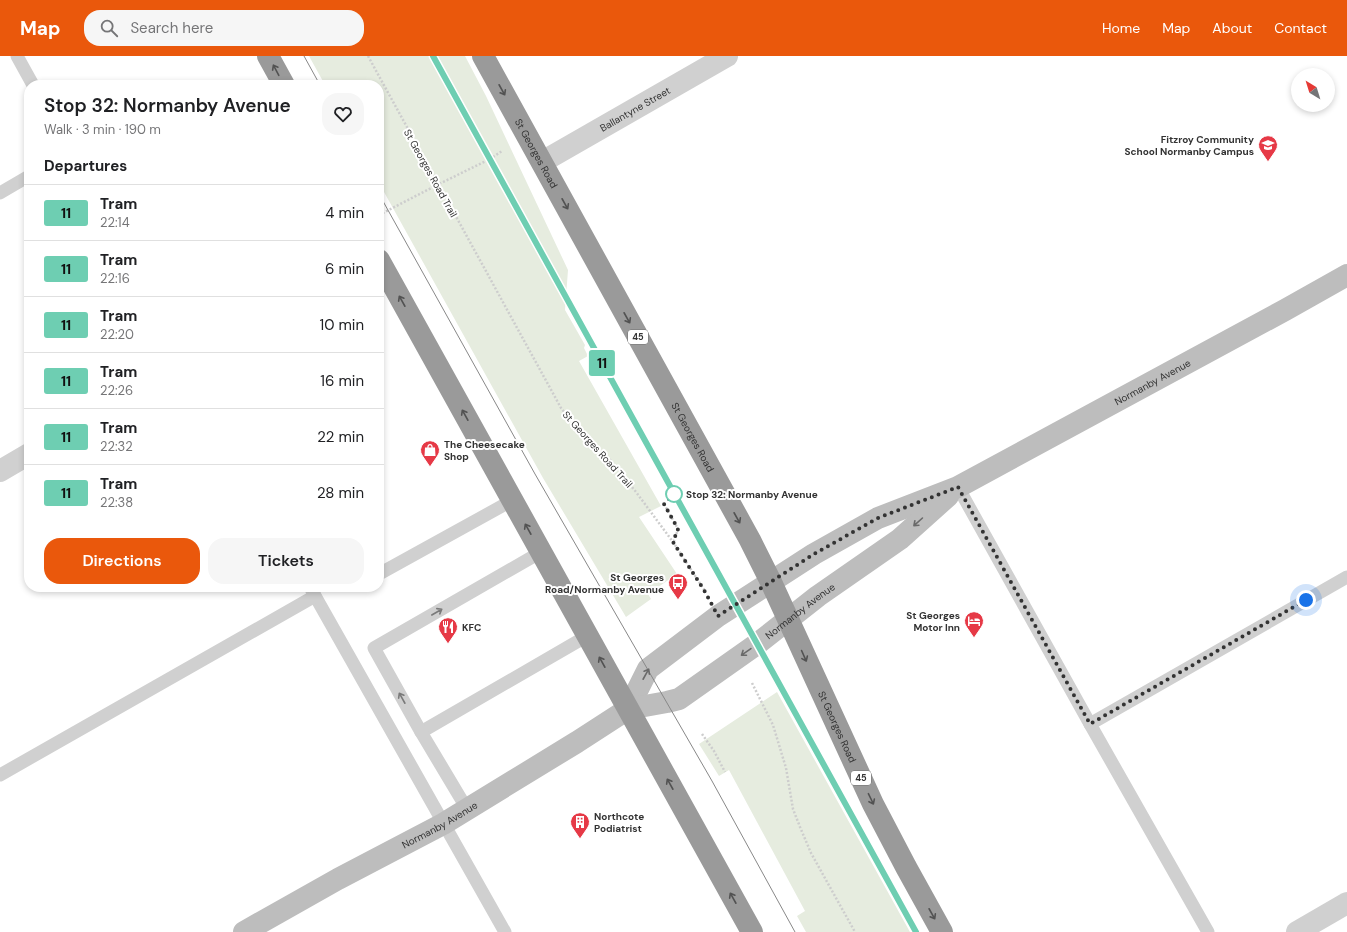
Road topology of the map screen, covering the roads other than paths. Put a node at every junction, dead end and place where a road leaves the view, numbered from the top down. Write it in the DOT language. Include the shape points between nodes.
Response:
graph roads {
  1 [pos="17,56"];
  2 [pos="268,56"];
  3 [pos="483,56"];
  4 [pos="727,56"];
  5 [pos="30,80"];
  6 [pos="281,80"];
  7 [pos="542,162"];
  8 [pos="24,179"];
  9 [pos="0,193"];
  10 [pos="384,269"];
  11 [pos="1347,275"];
  12 [pos="24,457"];
  13 [pos="0,471"];
  14 [pos="958,487"];
  15 [pos="513,500"];
  16 [pos="541,552"];
  17 [pos="384,571"];
  18 [pos="1347,577"];
  19 [pos="771,582"];
  20 [pos="311,592"];
  21 [pos="314,592"];
  22 [pos="789,620"];
  23 [pos="587,636"];
  24 [pos="628,709"];
  25 [pos="1090,724"];
  26 [pos="421,732"];
  27 [pos="0,775"];
  28 [pos="467,809"];
  29 [pos="444,824"];
  30 [pos="1347,903"];
  31 [pos="244,932"];
  32 [pos="505,932"];
  33 [pos="752,932"];
  34 [pos="942,932"];
  35 [pos="1208,932"];
  36 [pos="1297,932"];
  1 -- 5 [label="lane"];
  6 -- 2 [label="highway, one-way"];
  3 -- 7 [label="highway, St Georges Road / 45, one-way"];
  4 -- 7 [label="street, Ballantyne Street"];
  7 -- 19 [label="highway, St Georges Road / 45, one-way"];
  8 -- 9 [label="lane"];
  15 -- 10 [label="highway, one-way"];
  11 -- 14 [label="main road, Normanby Avenue"];
  12 -- 13 [label="street"];
  14 -- 19 [label="main road, Normanby Avenue" via="878,518"];
  14 -- 22 [label="main road, Normanby Avenue, one-way" via="900,539 818,596"];
  14 -- 25 [label="lane"];
  16 -- 15 [label="highway, one-way"];
  15 -- 17 [label="lane"];
  16 -- 23 [label="highway"];
  26 -- 16 [label="lane, one-way" via="374,648"];
  18 -- 25 [label="lane"];
  19 -- 22 [label="highway, St Georges Road / 45"];
  24 -- 19 [label="main road, Normanby Avenue, one-way" via="648,669 718,616"];
  20 -- 27 [label="lane"];
  21 -- 29 [label="lane"];
  22 -- 24 [label="main road, Normanby Avenue, one-way" via="679,699"];
  22 -- 34 [label="highway, St Georges Road / 45, one-way" via="873,804"];
  24 -- 23 [label="highway, one-way"];
  23 -- 26 [label="lane"];
  24 -- 28 [label="main road, Normanby Avenue"];
  33 -- 24 [label="highway, one-way"];
  25 -- 35 [label="lane"];
  26 -- 28 [label="lane"];
  28 -- 29 [label="main road, Normanby Avenue"];
  29 -- 31 [label="main road, Normanby Avenue"];
  29 -- 32 [label="lane"];
  30 -- 36 [label="street"];
}
